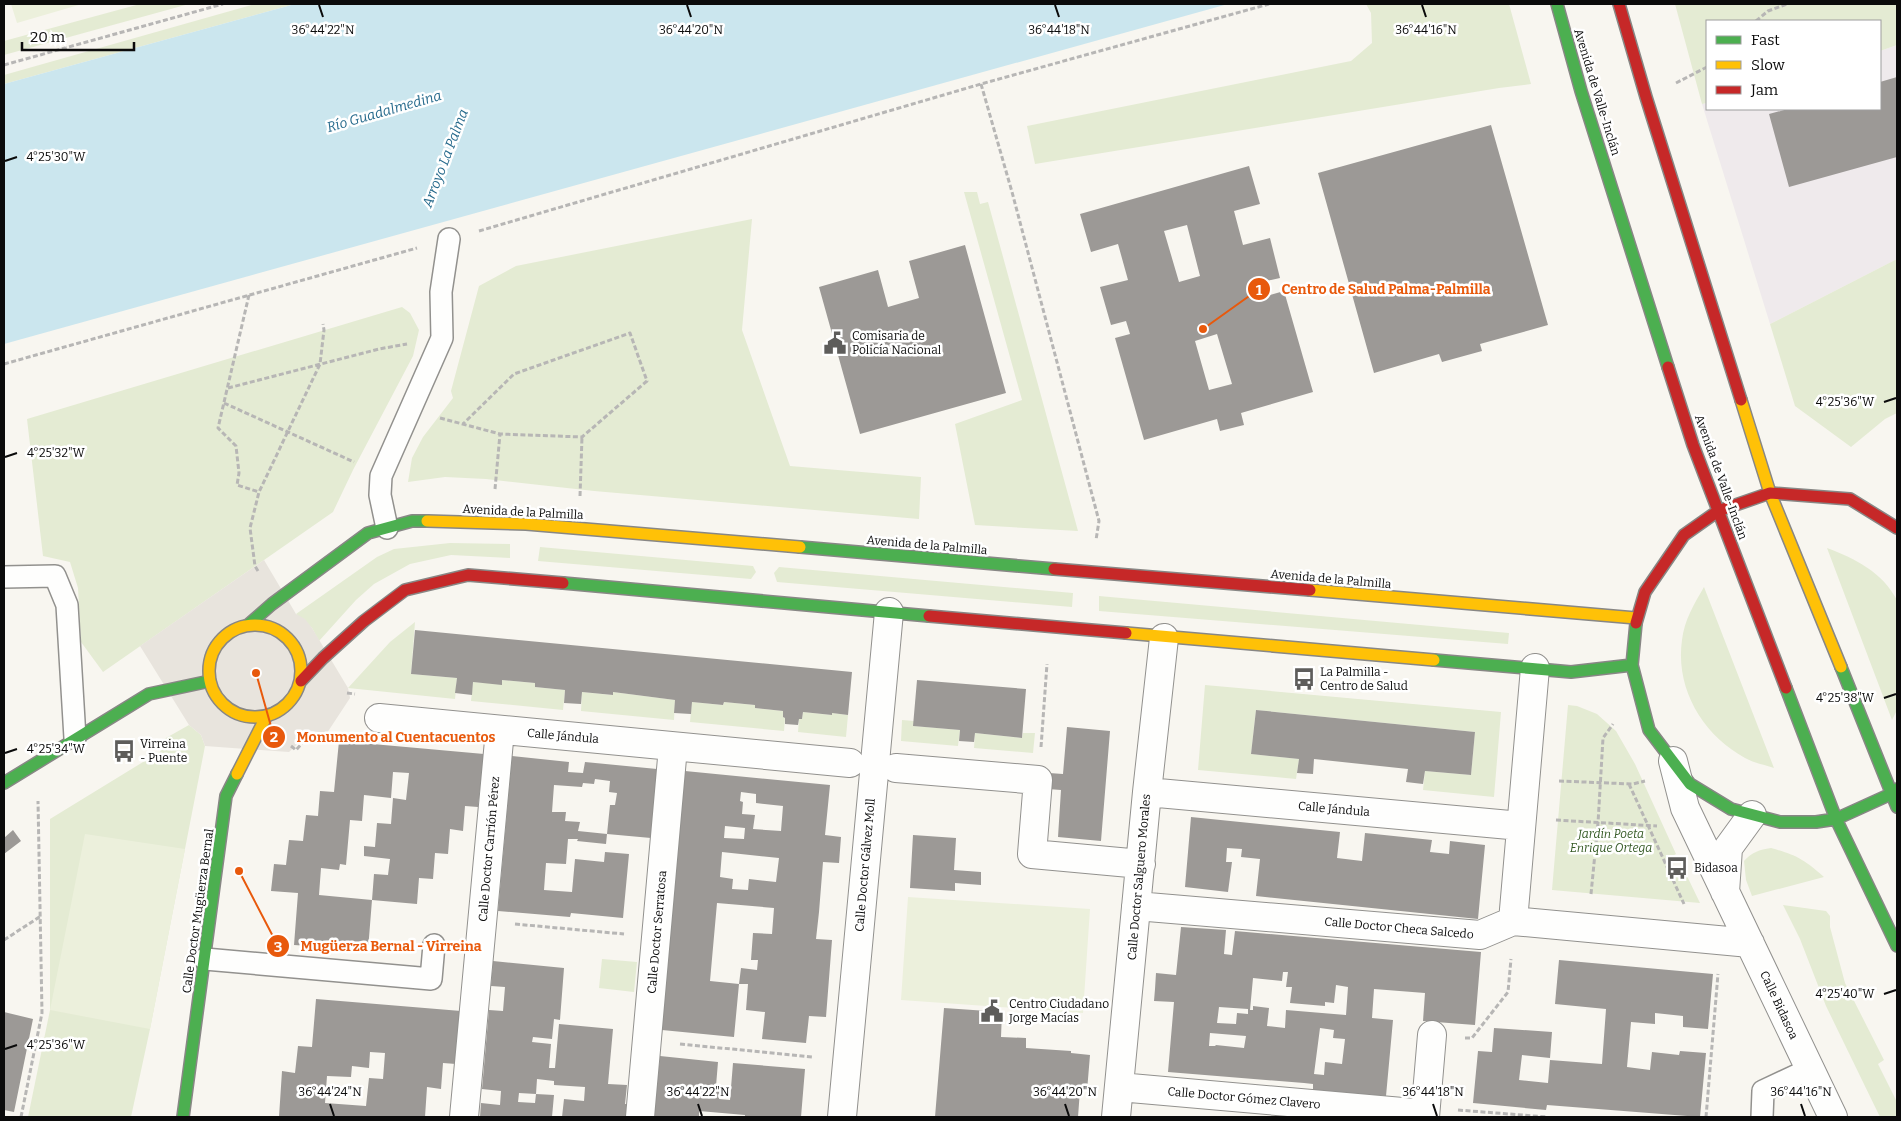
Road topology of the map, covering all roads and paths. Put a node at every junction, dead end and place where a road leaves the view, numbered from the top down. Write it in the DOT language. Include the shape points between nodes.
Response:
graph roads {
  1 [pos="223,4"];
  2 [pos="1269,4"];
  3 [pos="1557,4"];
  4 [pos="1619,4"];
  5 [pos="1787,4"];
  6 [pos="1757,20"];
  7 [pos="4,65"];
  8 [pos="981,84"];
  9 [pos="449,239"];
  10 [pos="249,295"];
  11 [pos="323,324"];
  12 [pos="408,344"];
  13 [pos="4,364"];
  14 [pos="320,364"];
  15 [pos="228,388"];
  16 [pos="224,403"];
  17 [pos="438,417"];
  18 [pos="463,424"];
  19 [pos="287,433"];
  20 [pos="500,434"];
  21 [pos="582,436"];
  22 [pos="357,463"];
  23 [pos="495,489"];
  24 [pos="259,492"];
  25 [pos="1770,493"];
  26 [pos="580,496"];
  27 [pos="1718,511"];
  28 [pos="387,528"];
  29 [pos="1897,528"];
  30 [pos="1095,545"];
  31 [pos="261,575"];
  32 [pos="4,577"];
  33 [pos="889,612"];
  34 [pos="1636,618"];
  35 [pos="248,625"];
  36 [pos="1164,638"];
  37 [pos="1047,664"];
  38 [pos="1632,665"];
  39 [pos="1534,668"];
  40 [pos="210,681"];
  41 [pos="301,681"];
  42 [pos="266,717"];
  43 [pos="379,718"];
  44 [pos="1615,722"];
  45 [pos="500,730"];
  46 [pos="75,738"];
  47 [pos="291,746"];
  48 [pos="673,747"];
  49 [pos="1672,761"];
  50 [pos="850,763"];
  51 [pos="896,768"];
  52 [pos="1038,780"];
  53 [pos="1648,780"];
  54 [pos="1556,781"];
  55 [pos="1600,782"];
  56 [pos="4,783"];
  57 [pos="1629,784"];
  58 [pos="1894,791"];
  59 [pos="1147,792"];
  60 [pos="38,793"];
  61 [pos="1897,807"];
  62 [pos="1752,815"];
  63 [pos="1836,819"];
  64 [pos="1553,820"];
  65 [pos="1598,823"];
  66 [pos="1663,824"];
  67 [pos="1521,826"];
  68 [pos="1649,827"];
  69 [pos="1141,864"];
  70 [pos="1725,894"];
  71 [pos="1591,900"];
  72 [pos="1136,906"];
  73 [pos="1685,908"];
  74 [pos="41,916"];
  75 [pos="1513,921"];
  76 [pos="482,922"];
  77 [pos="656,937"];
  78 [pos="4,940"];
  79 [pos="1750,943"];
  80 [pos="434,944"];
  81 [pos="1897,946"];
  82 [pos="205,959"];
  83 [pos="1718,974"];
  84 [pos="1432,1035"];
  85 [pos="647,1041"];
  86 [pos="818,1058"];
  87 [pos="1810,1068"];
  88 [pos="1119,1087"];
  89 [pos="1425,1116"];
  90 [pos="21,1117"];
  91 [pos="183,1117"];
  92 [pos="464,1117"];
  93 [pos="640,1117"];
  94 [pos="842,1117"];
  95 [pos="1116,1117"];
  96 [pos="1547,1117"];
  97 [pos="1706,1117"];
  98 [pos="1762,1117"];
  99 [pos="1833,1117"];
  1 -- 7 [label="path"];
  2 -- 8 [label="path"];
  3 -- 27 [label="main road, Avenida de Valle-Inclán" via="1581,91 1693,446"];
  4 -- 25 [label="main road"];
  5 -- 6 [label="path" via="1768,11"];
  8 -- 9 [label="path"];
  8 -- 30 [label="path" via="1099,521"];
  9 -- 10 [label="path"];
  9 -- 28 [label="lane" via="442,292 442,338 381,476 380,495"];
  10 -- 13 [label="path"];
  10 -- 15 [label="path"];
  11 -- 14 [label="path"];
  12 -- 14 [label="path"];
  14 -- 15 [label="path"];
  14 -- 19 [label="path"];
  15 -- 16 [label="path"];
  16 -- 19 [label="path"];
  16 -- 24 [label="path" via="218,428 236,446 237,485"];
  17 -- 18 [label="path"];
  18 -- 20 [label="path"];
  18 -- 21 [label="path" via="514,374 630,333 647,381"];
  19 -- 22 [label="path"];
  19 -- 24 [label="path"];
  20 -- 21 [label="path"];
  20 -- 23 [label="path"];
  21 -- 26 [label="path"];
  24 -- 31 [label="path" via="250,528 255,566"];
  25 -- 27 [label="main road"];
  25 -- 29 [label="main road" via="1850,499"];
  25 -- 58 [label="main road"];
  27 -- 34 [label="main road" via="1684,535 1645,592"];
  27 -- 63 [label="main road, Avenida de Valle-Inclán"];
  28 -- 34 [label="main road, Avenida de la Palmilla" via="412,521 526,524"];
  28 -- 35 [label="main road, Avenida de la Palmilla" via="368,533"];
  32 -- 46 [label="lane" via="55,576 67,605"];
  33 -- 36 [label="main road"];
  33 -- 41 [label="main road" via="468,576 405,590 364,621"];
  33 -- 94 [label="street, Calle Doctor Gálvez Moll"];
  34 -- 38 [label="main road"];
  35 -- 40 [label="main road" via="236,628 217,645 209,668"];
  35 -- 41 [label="main road" via="263,625 289,639 302,666"];
  36 -- 39 [label="main road"];
  36 -- 59 [label="street, Calle Doctor Salguero Morales"];
  37 -- 52 [label="path"];
  38 -- 39 [label="main road" via="1571,672"];
  38 -- 49 [label="main road" via="1649,730"];
  39 -- 67 [label="street"];
  40 -- 42 [label="main road" via="230,711 241,716"];
  40 -- 46 [label="main road" via="149,694"];
  41 -- 42 [label="main road" via="289,704"];
  42 -- 82 [label="main road, Calle Doctor Mugüerza Bernal" via="226,796"];
  43 -- 45 [label="street, Calle Jándula"];
  43 -- 47 [label="path" via="350,736 310,734 296,750"];
  44 -- 55 [label="path" via="1603,738"];
  45 -- 48 [label="street, Calle Jándula"];
  45 -- 76 [label="street, Calle Doctor Carrión Pérez"];
  46 -- 56 [label="main road"];
  48 -- 50 [label="street, Calle Jándula"];
  48 -- 77 [label="street, Calle Doctor Serratosa"];
  49 -- 62 [label="main road" via="1690,784 1731,809"];
  49 -- 70 [label="street, Calle Bidasoa" via="1685,808"];
  51 -- 52 [label="street"];
  52 -- 69 [label="street" via="1032,854"];
  53 -- 57 [label="path"];
  54 -- 55 [label="path"];
  55 -- 57 [label="path"];
  55 -- 65 [label="path"];
  57 -- 68 [label="path"];
  58 -- 61 [label="main road"];
  58 -- 63 [label="main road"];
  59 -- 67 [label="street, Calle Jándula"];
  59 -- 69 [label="street, Calle Doctor Salguero Morales"];
  60 -- 74 [label="path"];
  62 -- 63 [label="main road" via="1780,822"];
  62 -- 70 [label="street" via="1728,848"];
  63 -- 81 [label="main road, Avenida de Valle-Inclán"];
  64 -- 65 [label="path"];
  65 -- 68 [label="path"];
  65 -- 71 [label="path"];
  66 -- 68 [label="path"];
  67 -- 75 [label="street"];
  68 -- 73 [label="path"];
  69 -- 72 [label="street, Calle Doctor Salguero Morales"];
  70 -- 79 [label="street, Calle Bidasoa"];
  72 -- 75 [label="street, Calle Doctor Checa Salcedo" via="1480,935"];
  72 -- 88 [label="street, Calle Doctor Salguero Morales"];
  74 -- 78 [label="path"];
  74 -- 90 [label="path" via="42,1014"];
  75 -- 79 [label="street, Calle Doctor Checa Salcedo"];
  75 -- 84 [label="path" via="1508,992 1472,1038"];
  76 -- 77 [label="path"];
  76 -- 92 [label="street, Calle Doctor Carrión Pérez"];
  77 -- 85 [label="street, Calle Doctor Serratosa"];
  79 -- 87 [label="street, Calle Bidasoa"];
  80 -- 82 [label="lane" via="431,979"];
  82 -- 91 [label="main road, Calle Doctor Mugüerza Bernal"];
  83 -- 97 [label="path"];
  84 -- 89 [label="street"];
  85 -- 86 [label="path"];
  85 -- 93 [label="street, Calle Doctor Serratosa"];
  87 -- 98 [label="lane" via="1763,1091"];
  87 -- 99 [label="street, Calle Bidasoa"];
  88 -- 89 [label="street, Calle Doctor Gómez Clavero"];
  88 -- 95 [label="street, Calle Doctor Salguero Morales"];
  89 -- 96 [label="path" via="1448,1109"];
}
